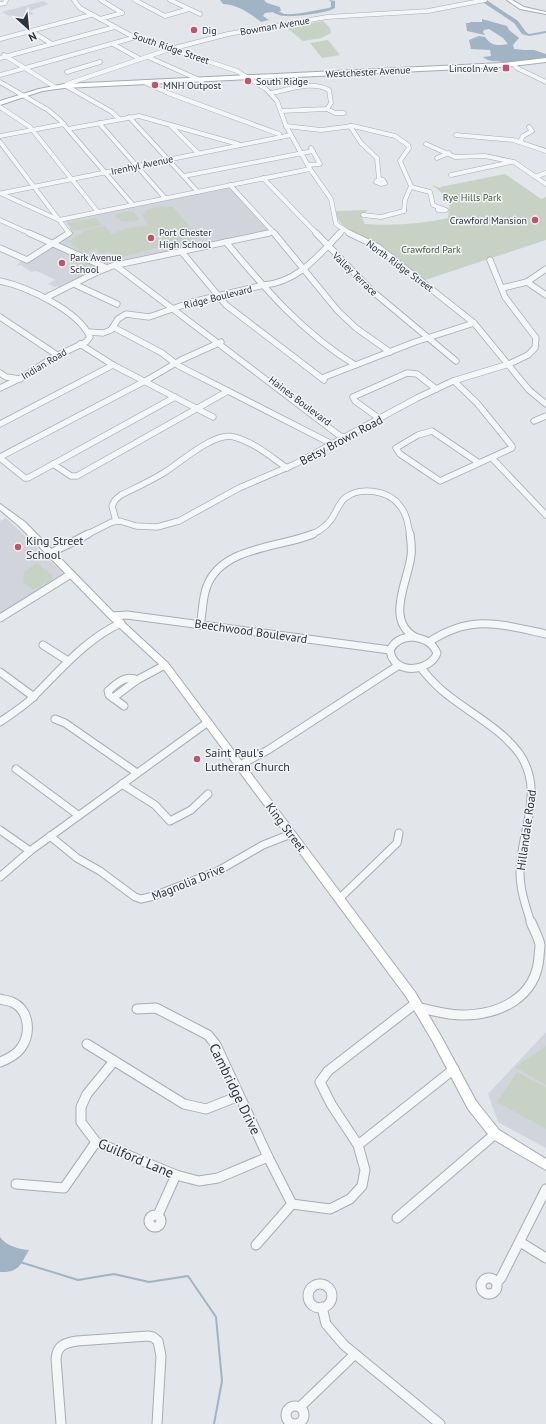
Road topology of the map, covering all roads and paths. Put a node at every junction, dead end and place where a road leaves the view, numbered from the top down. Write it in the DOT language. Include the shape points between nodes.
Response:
graph roads {
  1 [pos="6,0"];
  2 [pos="74,0"];
  3 [pos="101,0"];
  4 [pos="135,0"];
  5 [pos="170,0"];
  6 [pos="485,0"];
  7 [pos="503,0"];
  8 [pos="510,2"];
  9 [pos="0,4"];
  10 [pos="462,5"];
  11 [pos="189,9"];
  12 [pos="458,10"];
  13 [pos="546,13"];
  14 [pos="200,14"];
  15 [pos="91,15"];
  16 [pos="100,19"];
  17 [pos="115,27"];
  18 [pos="31,31"];
  19 [pos="136,38"];
  20 [pos="0,39"];
  21 [pos="52,44"];
  22 [pos="113,44"];
  23 [pos="171,50"];
  24 [pos="0,53"];
  25 [pos="5,56"];
  26 [pos="148,57"];
  27 [pos="0,58"];
  28 [pos="140,59"];
  29 [pos="546,61"];
  30 [pos="100,62"];
  31 [pos="514,65"];
  32 [pos="84,67"];
  33 [pos="26,68"];
  34 [pos="67,72"];
  35 [pos="96,74"];
  36 [pos="0,75"];
  37 [pos="250,78"];
  38 [pos="201,80"];
  39 [pos="0,82"];
  40 [pos="161,82"];
  41 [pos="546,82"];
  42 [pos="145,83"];
  43 [pos="69,85"];
  44 [pos="55,87"];
  45 [pos="163,91"];
  46 [pos="271,93"];
  47 [pos="23,96"];
  48 [pos="0,103"];
  49 [pos="0,107"];
  50 [pos="327,109"];
  51 [pos="281,111"];
  52 [pos="344,113"];
  53 [pos="129,117"];
  54 [pos="119,119"];
  55 [pos="98,123"];
  56 [pos="64,124"];
  57 [pos="170,124"];
  58 [pos="286,126"];
  59 [pos="350,126"];
  60 [pos="529,127"];
  61 [pos="68,129"];
  62 [pos="32,130"];
  63 [pos="291,135"];
  64 [pos="456,135"];
  65 [pos="0,136"];
  66 [pos="281,137"];
  67 [pos="0,142"];
  68 [pos="520,142"];
  69 [pos="426,144"];
  70 [pos="240,145"];
  71 [pos="546,151"];
  72 [pos="198,153"];
  73 [pos="449,153"];
  74 [pos="302,154"];
  75 [pos="437,158"];
  76 [pos="168,159"];
  77 [pos="511,162"];
  78 [pos="136,166"];
  79 [pos="309,167"];
  80 [pos="105,172"];
  81 [pos="546,173"];
  82 [pos="451,175"];
  83 [pos="184,176"];
  84 [pos="535,177"];
  85 [pos="262,178"];
  86 [pos="72,179"];
  87 [pos="379,179"];
  88 [pos="546,184"];
  89 [pos="230,185"];
  90 [pos="35,187"];
  91 [pos="410,187"];
  92 [pos="198,192"];
  93 [pos="1,193"];
  94 [pos="165,198"];
  95 [pos="133,205"];
  96 [pos="438,207"];
  97 [pos="42,210"];
  98 [pos="52,210"];
  99 [pos="98,212"];
  100 [pos="363,215"];
  101 [pos="0,220"];
  102 [pos="59,220"];
  103 [pos="341,229"];
  104 [pos="273,232"];
  105 [pos="226,242"];
  106 [pos="53,243"];
  107 [pos="326,244"];
  108 [pos="0,248"];
  109 [pos="181,251"];
  110 [pos="490,260"];
  111 [pos="118,265"];
  112 [pos="107,268"];
  113 [pos="302,269"];
  114 [pos="546,269"];
  115 [pos="0,281"];
  116 [pos="527,282"];
  117 [pos="74,284"];
  118 [pos="264,286"];
  119 [pos="502,288"];
  120 [pos="546,295"];
  121 [pos="218,296"];
  122 [pos="45,298"];
  123 [pos="117,304"];
  124 [pos="175,308"];
  125 [pos="1,318"];
  126 [pos="474,323"];
  127 [pos="113,327"];
  128 [pos="88,332"];
  129 [pos="108,332"];
  130 [pos="428,338"];
  131 [pos="88,340"];
  132 [pos="220,342"];
  133 [pos="80,344"];
  134 [pos="390,352"];
  135 [pos="57,354"];
  136 [pos="456,361"];
  137 [pos="175,363"];
  138 [pos="509,364"];
  139 [pos="113,365"];
  140 [pos="355,366"];
  141 [pos="0,373"];
  142 [pos="6,377"];
  143 [pos="20,379"];
  144 [pos="144,380"];
  145 [pos="454,381"];
  146 [pos="8,384"];
  147 [pos="0,388"];
  148 [pos="436,389"];
  149 [pos="228,391"];
  150 [pos="175,397"];
  151 [pos="546,404"];
  152 [pos="198,409"];
  153 [pos="546,416"];
  154 [pos="213,417"];
  155 [pos="380,419"];
  156 [pos="534,421"];
  157 [pos="0,424"];
  158 [pos="345,437"];
  159 [pos="332,444"];
  160 [pos="0,458"];
  161 [pos="492,458"];
  162 [pos="53,464"];
  163 [pos="479,464"];
  164 [pos="287,468"];
  165 [pos="0,506"];
  166 [pos="546,516"];
  167 [pos="116,521"];
  168 [pos="51,553"];
  169 [pos="71,574"];
  170 [pos="112,616"];
  171 [pos="0,618"];
  172 [pos="121,623"];
  173 [pos="200,625"];
  174 [pos="404,627"];
  175 [pos="546,634"];
  176 [pos="415,637"];
  177 [pos="396,641"];
  178 [pos="429,642"];
  179 [pos="43,645"];
  180 [pos="390,650"];
  181 [pos="68,661"];
  182 [pos="165,665"];
  183 [pos="399,665"];
  184 [pos="421,668"];
  185 [pos="0,672"];
  186 [pos="34,697"];
  187 [pos="124,706"];
  188 [pos="55,719"];
  189 [pos="0,722"];
  190 [pos="208,722"];
  191 [pos="240,765"];
  192 [pos="16,769"];
  193 [pos="137,773"];
  194 [pos="122,784"];
  195 [pos="208,794"];
  196 [pos="78,815"];
  197 [pos="0,830"];
  198 [pos="399,833"];
  199 [pos="292,834"];
  200 [pos="50,836"];
  201 [pos="30,851"];
  202 [pos="0,877"];
  203 [pos="340,898"];
  204 [pos="0,999"];
  205 [pos="418,1005"];
  206 [pos="137,1009"];
  207 [pos="87,1044"];
  208 [pos="114,1061"];
  209 [pos="0,1062"];
  210 [pos="454,1069"];
  211 [pos="239,1096"];
  212 [pos="496,1134"];
  213 [pos="96,1142"];
  214 [pos="358,1145"];
  215 [pos="268,1157"];
  216 [pos="546,1165"];
  217 [pos="176,1175"];
  218 [pos="16,1184"];
  219 [pos="546,1188"];
  220 [pos="296,1205"];
  221 [pos="158,1215"];
  222 [pos="397,1218"];
  223 [pos="520,1242"];
  224 [pos="256,1245"];
  225 [pos="546,1258"];
  226 [pos="497,1282"];
  227 [pos="322,1307"];
  228 [pos="355,1354"];
  229 [pos="300,1407"];
  230 [pos="437,1423"];
  231 [pos="61,1424"];
  232 [pos="157,1424"];
  1 -- 9 [label="street"];
  2 -- 15 [label="street, South Ridge Street" via="77,6"];
  3 -- 16 [label="street" via="122,13"];
  4 -- 11 [label="street" via="165,16"];
  5 -- 11 [label="street"];
  6 -- 10 [label="street, Bowman Avenue"];
  7 -- 8 [label="main road"];
  8 -- 13 [label="main road" via="525,9"];
  10 -- 12 [label="street"];
  10 -- 23 [label="street, Bowman Avenue" via="428,11 321,17 208,39"];
  11 -- 14 [label="street"];
  15 -- 16 [label="street, South Ridge Street"];
  15 -- 18 [label="street"];
  16 -- 17 [label="street, South Ridge Street"];
  17 -- 19 [label="street, South Ridge Street"];
  17 -- 21 [label="street"];
  18 -- 20 [label="street"];
  18 -- 21 [label="street"];
  19 -- 22 [label="street"];
  19 -- 23 [label="street, South Ridge Street"];
  21 -- 25 [label="street"];
  22 -- 28 [label="street"];
  22 -- 33 [label="street"];
  23 -- 26 [label="street, Bowman Avenue"];
  23 -- 37 [label="street, South Ridge Street" via="227,67"];
  24 -- 25 [label="street"];
  25 -- 27 [label="street"];
  25 -- 33 [label="street"];
  26 -- 28 [label="street, Bowman Avenue"];
  26 -- 38 [label="street"];
  28 -- 35 [label="street, Bowman Avenue"];
  29 -- 31 [label="main road, Westchester Avenue"];
  30 -- 32 [label="street"];
  31 -- 37 [label="main road, Westchester Avenue"];
  31 -- 41 [label="street"];
  32 -- 34 [label="street"];
  32 -- 35 [label="street"];
  33 -- 36 [label="street"];
  33 -- 44 [label="street"];
  35 -- 43 [label="street, Bowman Avenue"];
  37 -- 38 [label="main road, Westchester Avenue"];
  37 -- 46 [label="street"];
  38 -- 40 [label="main road, Westchester Avenue"];
  39 -- 47 [label="street"];
  40 -- 42 [label="main road, Westchester Avenue"];
  40 -- 45 [label="street"];
  42 -- 43 [label="main road, Westchester Avenue"];
  42 -- 45 [label="street"];
  43 -- 44 [label="main road, Westchester Avenue"];
  43 -- 47 [label="main road, Westchester Avenue"];
  43 -- 54 [label="street"];
  44 -- 47 [label="main road, Westchester Avenue"];
  45 -- 66 [label="street" via="279,134"];
  46 -- 50 [label="street" via="299,87 324,87 330,92 331,104"];
  46 -- 51 [label="street"];
  47 -- 48 [label="main road, Westchester Avenue"];
  47 -- 56 [label="street" via="48,110"];
  49 -- 62 [label="street"];
  50 -- 51 [label="street"];
  50 -- 52 [label="street" via="335,113"];
  51 -- 58 [label="street"];
  53 -- 54 [label="street"];
  53 -- 57 [label="street" via="139,116"];
  53 -- 76 [label="street"];
  54 -- 55 [label="street"];
  55 -- 61 [label="street"];
  55 -- 78 [label="street"];
  56 -- 61 [label="street"];
  56 -- 62 [label="street"];
  57 -- 70 [label="street"];
  57 -- 72 [label="street"];
  58 -- 59 [label="street" via="320,130"];
  58 -- 63 [label="street"];
  59 -- 87 [label="street" via="361,143 377,158"];
  59 -- 91 [label="street" via="395,136 408,145 400,161"];
  60 -- 68 [label="street" via="532,131 523,136"];
  61 -- 80 [label="street"];
  62 -- 65 [label="street"];
  62 -- 86 [label="street"];
  63 -- 66 [label="street, Irenhyl Avenue"];
  63 -- 74 [label="street"];
  64 -- 68 [label="street"];
  66 -- 70 [label="street, Irenhyl Avenue"];
  67 -- 90 [label="street"];
  68 -- 71 [label="street"];
  69 -- 73 [label="street"];
  70 -- 72 [label="street, Irenhyl Avenue"];
  72 -- 76 [label="street, Irenhyl Avenue"];
  73 -- 75 [label="street"];
  73 -- 77 [label="street" via="459,158 485,156"];
  74 -- 79 [label="street"];
  74 -- 79 [label="street" via="312,149 320,164"];
  74 -- 83 [label="street"];
  76 -- 78 [label="street, Irenhyl Avenue"];
  76 -- 83 [label="street"];
  77 -- 82 [label="street"];
  77 -- 84 [label="street"];
  78 -- 80 [label="street, Irenhyl Avenue"];
  78 -- 94 [label="street"];
  79 -- 85 [label="street"];
  79 -- 103 [label="street" via="331,199 335,221"];
  80 -- 86 [label="street, Irenhyl Avenue"];
  80 -- 95 [label="street"];
  81 -- 84 [label="street"];
  83 -- 92 [label="street"];
  84 -- 88 [label="street"];
  85 -- 89 [label="street"];
  85 -- 107 [label="street, Valley Terrace"];
  86 -- 90 [label="street, Irenhyl Avenue"];
  86 -- 99 [label="street"];
  89 -- 92 [label="street"];
  89 -- 104 [label="street"];
  90 -- 93 [label="street, Irenhyl Avenue"];
  90 -- 98 [label="street"];
  91 -- 96 [label="street" via="430,192 433,206"];
  91 -- 100 [label="street" via="405,200 405,211 379,218"];
  92 -- 94 [label="street"];
  93 -- 97 [label="street"];
  94 -- 95 [label="street"];
  95 -- 99 [label="street"];
  97 -- 98 [label="street"];
  97 -- 102 [label="street"];
  98 -- 102 [label="street"];
  99 -- 102 [label="street"];
  101 -- 106 [label="street"];
  102 -- 106 [label="street" via="69,232"];
  103 -- 107 [label="street, Ridge Boulevard"];
  103 -- 126 [label="street, North Ridge Street" via="378,247"];
  104 -- 105 [label="street"];
  104 -- 113 [label="street"];
  105 -- 109 [label="street"];
  105 -- 118 [label="street"];
  106 -- 108 [label="street" via="27,260"];
  106 -- 112 [label="street"];
  107 -- 113 [label="street, Ridge Boulevard"];
  107 -- 130 [label="street, Valley Terrace" via="371,290"];
  109 -- 111 [label="street"];
  109 -- 121 [label="street"];
  110 -- 119 [label="street, Betsy Brown Road"];
  111 -- 112 [label="street"];
  111 -- 124 [label="street, Haines Boulevard"];
  112 -- 117 [label="street"];
  113 -- 118 [label="street, Ridge Boulevard" via="276,284"];
  113 -- 134 [label="street" via="349,322"];
  114 -- 116 [label="street"];
  115 -- 122 [label="street" via="20,286"];
  116 -- 119 [label="street"];
  116 -- 120 [label="street"];
  117 -- 122 [label="street"];
  117 -- 123 [label="street"];
  118 -- 121 [label="street, Ridge Boulevard"];
  118 -- 140 [label="street" via="321,342"];
  119 -- 138 [label="street, Betsy Brown Road" via="505,298 532,331 537,342 528,354"];
  121 -- 124 [label="street, Ridge Boulevard"];
  121 -- 140 [label="street" via="230,309 323,379"];
  122 -- 128 [label="street" via="72,316"];
  124 -- 127 [label="street, Indian Road" via="146,317 126,313"];
  124 -- 132 [label="street, Haines Boulevard"];
  125 -- 135 [label="street"];
  126 -- 130 [label="street"];
  126 -- 138 [label="street, North Ridge Street"];
  127 -- 129 [label="street, Indian Road"];
  127 -- 137 [label="street" via="162,353"];
  128 -- 129 [label="street"];
  128 -- 131 [label="street"];
  129 -- 131 [label="street, Indian Road" via="99,338"];
  130 -- 134 [label="street"];
  130 -- 136 [label="street, Valley Terrace"];
  131 -- 133 [label="street, Indian Road"];
  132 -- 137 [label="street"];
  132 -- 158 [label="street, Haines Boulevard" via="340,436"];
  133 -- 135 [label="street, Indian Road"];
  133 -- 139 [label="street"];
  134 -- 140 [label="street"];
  135 -- 143 [label="street, Indian Road"];
  137 -- 144 [label="street"];
  137 -- 149 [label="street"];
  138 -- 145 [label="street, Betsy Brown Road"];
  138 -- 151 [label="street, North Ridge Street" via="529,390"];
  139 -- 144 [label="street"];
  139 -- 157 [label="street"];
  141 -- 142 [label="street"];
  142 -- 143 [label="street"];
  142 -- 146 [label="street"];
  143 -- 146 [label="street, Indian Road"];
  144 -- 150 [label="street"];
  144 -- 160 [label="street"];
  145 -- 148 [label="street, Betsy Brown Road"];
  145 -- 161 [label="street" via="477,403 512,448"];
  146 -- 147 [label="street, Indian Road"];
  148 -- 155 [label="street, Betsy Brown Road"];
  148 -- 155 [label="street" via="417,374 407,372 353,398"];
  149 -- 152 [label="street"];
  149 -- 159 [label="street"];
  150 -- 152 [label="street"];
  150 -- 162 [label="street"];
  152 -- 154 [label="street"];
  152 -- 162 [label="street" via="77,476 71,476"];
  153 -- 156 [label="street"];
  155 -- 158 [label="street, Betsy Brown Road"];
  158 -- 159 [label="street, Betsy Brown Road"];
  159 -- 164 [label="street, Betsy Brown Road"];
  160 -- 162 [label="street" via="26,478"];
  161 -- 163 [label="street"];
  161 -- 166 [label="street"];
  163 -- 163 [label="street" via="434,432 427,432 396,448 400,454 440,481"];
  164 -- 167 [label="street, Betsy Brown Road" via="243,486 172,524 148,527"];
  164 -- 167 [label="street" via="243,440 233,436 217,438 175,466 118,497 112,506"];
  165 -- 168 [label="main road, King Street"];
  167 -- 168 [label="street"];
  168 -- 169 [label="main road, King Street"];
  169 -- 170 [label="main road, King Street"];
  169 -- 171 [label="street"];
  170 -- 172 [label="main road, King Street"];
  170 -- 173 [label="street, Beechwood Boulevard" via="127,615"];
  172 -- 181 [label="street" via="91,641"];
  172 -- 182 [label="main road, King Street"];
  173 -- 174 [label="street" via="204,592 211,577 222,564 251,550 313,535 326,526 344,498 367,491 393,498 402,507 407,522 411,556 399,610"];
  173 -- 180 [label="street, Beechwood Boulevard"];
  174 -- 176 [label="street"];
  174 -- 177 [label="street"];
  175 -- 178 [label="street" via="506,626 472,624 457,626"];
  176 -- 177 [label="street"];
  176 -- 178 [label="street"];
  177 -- 180 [label="street"];
  178 -- 184 [label="street" via="435,647 437,655 430,665"];
  179 -- 181 [label="street"];
  180 -- 183 [label="street" via="392,658"];
  181 -- 186 [label="street"];
  182 -- 187 [label="street" via="137,680 127,677 108,691 108,694"];
  182 -- 190 [label="main road, King Street"];
  183 -- 184 [label="street"];
  183 -- 191 [label="street" via="268,750"];
  184 -- 205 [label="street, Hillandale Road" via="437,686 506,739 528,768 534,792 520,873 528,913 540,946 535,981 529,990 505,1007 491,1012 464,1015"];
  185 -- 186 [label="street"];
  186 -- 189 [label="street"];
  188 -- 193 [label="street" via="65,723"];
  190 -- 191 [label="main road, King Street"];
  190 -- 193 [label="street"];
  191 -- 199 [label="main road, King Street"];
  192 -- 196 [label="street"];
  193 -- 194 [label="street"];
  194 -- 195 [label="street" via="156,805 165,812 170,821 185,816"];
  194 -- 196 [label="street"];
  196 -- 200 [label="street"];
  197 -- 201 [label="street"];
  198 -- 203 [label="street" via="397,843"];
  199 -- 200 [label="street, Magnolia Drive" via="263,845 218,871 141,899 77,858"];
  199 -- 203 [label="main road, King Street"];
  200 -- 201 [label="street"];
  201 -- 202 [label="street"];
  203 -- 205 [label="main road, King Street"];
  204 -- 209 [label="street" via="21,1007 26,1016 28,1034 20,1050"];
  205 -- 210 [label="main road, King Street"];
  205 -- 214 [label="street" via="328,1071 320,1082"];
  206 -- 211 [label="street, Cambridge Drive" via="156,1008 208,1035 216,1045"];
  207 -- 208 [label="street"];
  208 -- 211 [label="street" via="184,1104 206,1109"];
  208 -- 213 [label="street, Guilford Lane" via="87,1094 81,1107 81,1122"];
  210 -- 212 [label="main road, King Street" via="472,1105"];
  210 -- 214 [label="street"];
  211 -- 215 [label="street, Cambridge Drive"];
  212 -- 216 [label="main road, King Street"];
  212 -- 222 [label="street"];
  213 -- 217 [label="street, Guilford Lane"];
  213 -- 218 [label="street" via="64,1188"];
  214 -- 220 [label="street" via="365,1170 362,1186 350,1199 330,1209"];
  215 -- 217 [label="street, Guilford Lane" via="218,1178 199,1181"];
  215 -- 220 [label="street, Cambridge Drive"];
  217 -- 221 [label="street"];
  219 -- 223 [label="street"];
  220 -- 224 [label="street"];
  223 -- 225 [label="street"];
  223 -- 226 [label="street"];
  227 -- 228 [label="street" via="330,1331"];
  228 -- 229 [label="street"];
  228 -- 230 [label="street"];
  231 -- 232 [label="street" via="56,1353 62,1345 148,1336 158,1341 161,1356"];
}
